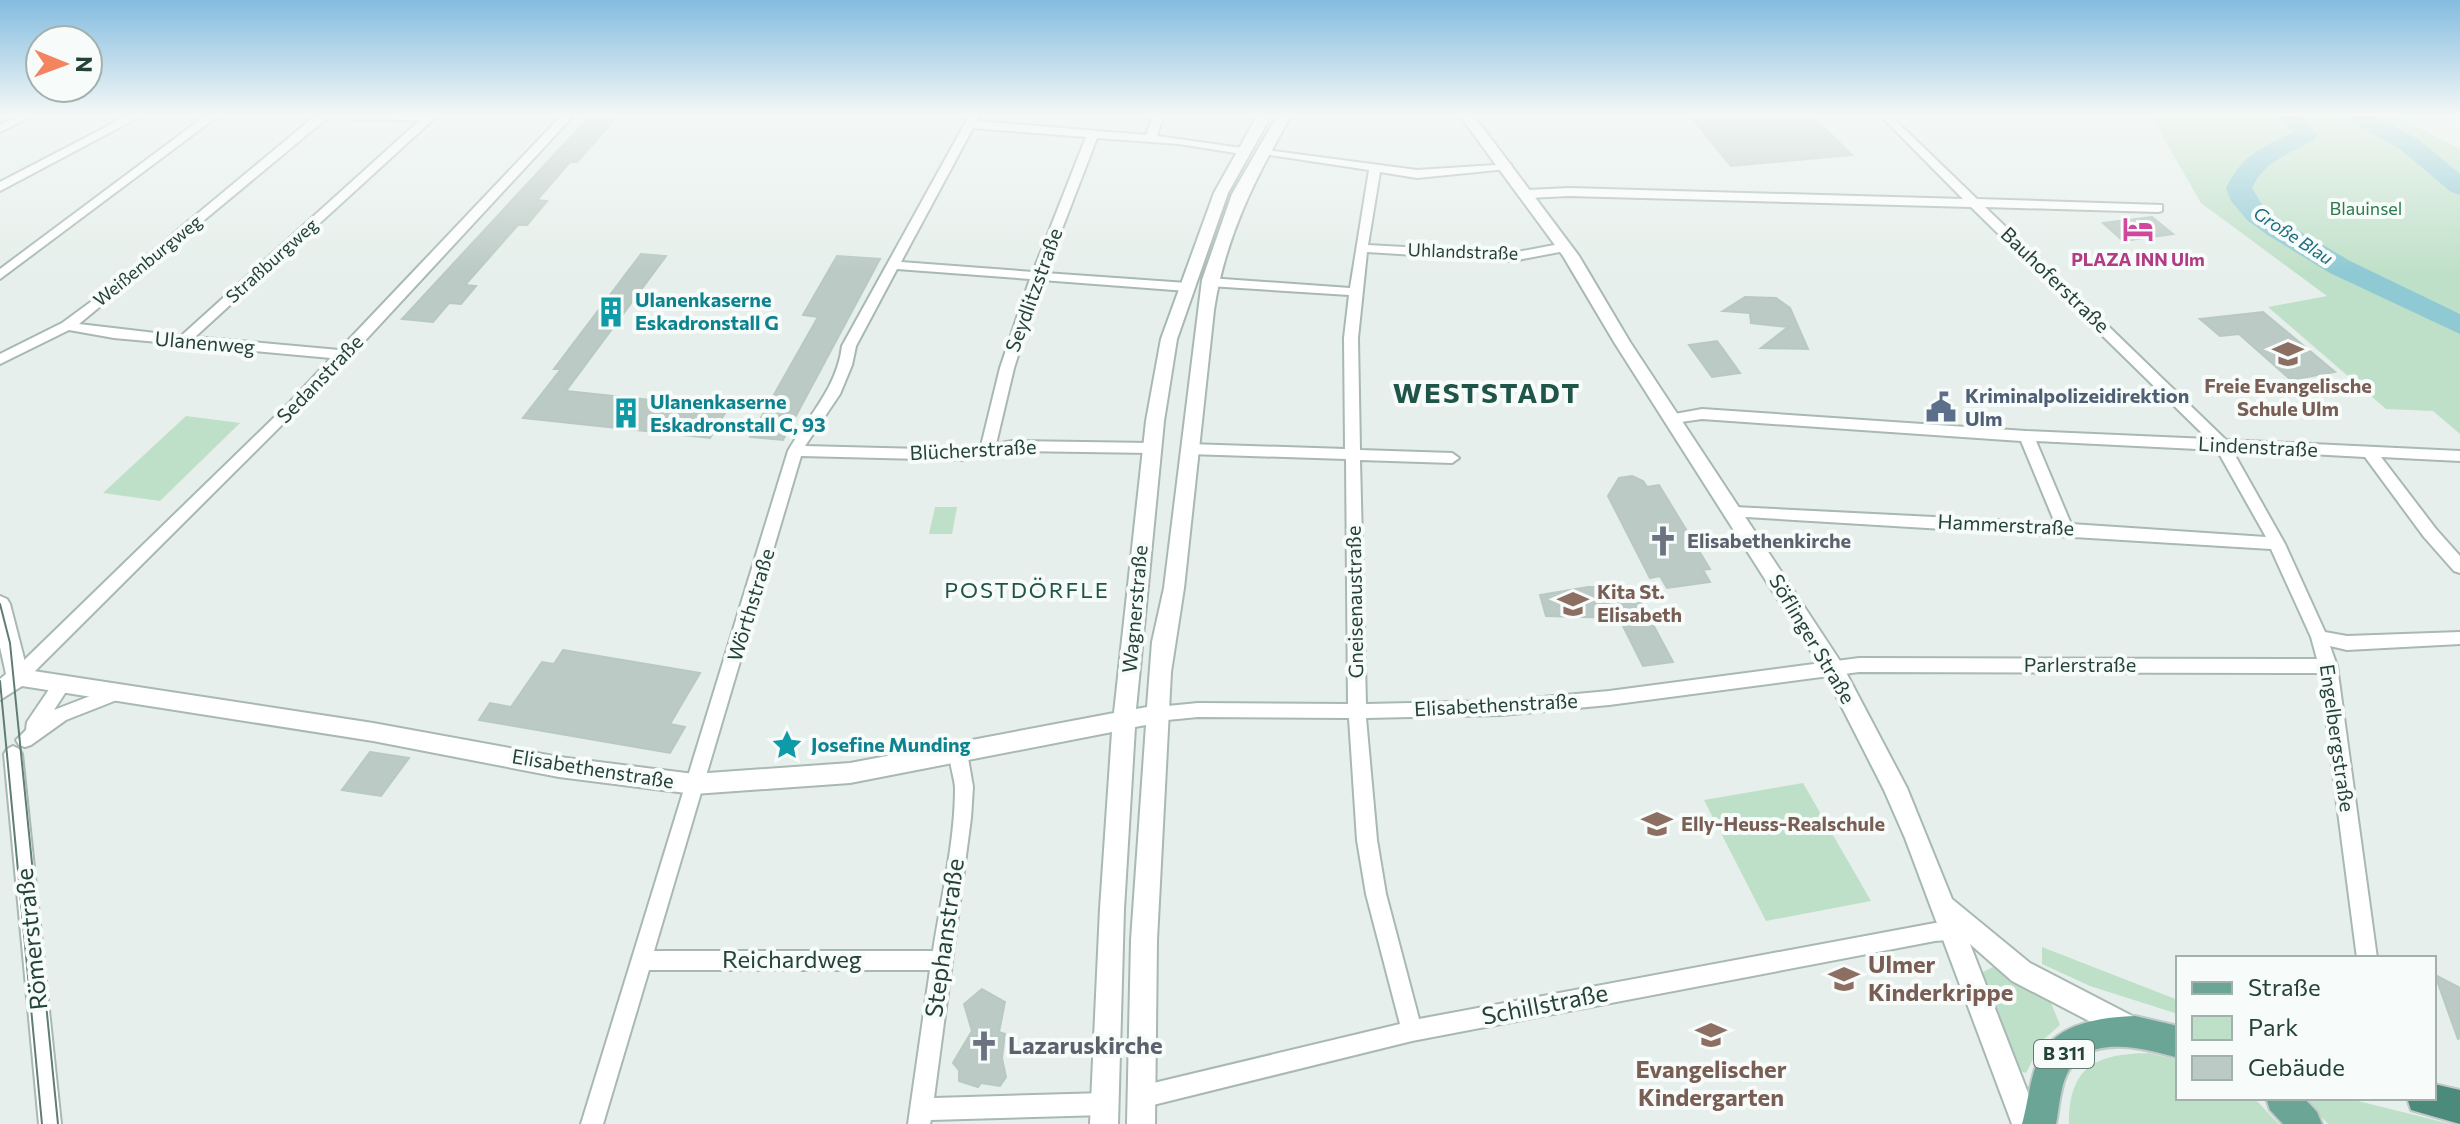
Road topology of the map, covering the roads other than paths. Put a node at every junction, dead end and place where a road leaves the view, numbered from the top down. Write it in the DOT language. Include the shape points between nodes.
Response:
graph roads {
  1 [pos="35,168"];
  2 [pos="142,168"];
  3 [pos="258,168"];
  4 [pos="373,168"];
  5 [pos="518,168"];
  6 [pos="945,168"];
  7 [pos="1079,168"];
  8 [pos="1234,168"];
  9 [pos="1255,168"];
  10 [pos="1372,168"];
  11 [pos="1491,168"];
  12 [pos="1509,168"];
  13 [pos="1940,168"];
  14 [pos="1375,169"];
  15 [pos="0,187"];
  16 [pos="1528,194"];
  17 [pos="1976,202"];
  18 [pos="2158,208"];
  19 [pos="1565,247"];
  20 [pos="1361,248"];
  21 [pos="892,265"];
  22 [pos="1038,274"];
  23 [pos="0,275"];
  24 [pos="1209,282"];
  25 [pos="1187,287"];
  26 [pos="1356,292"];
  27 [pos="67,326"];
  28 [pos="183,341"];
  29 [pos="344,355"];
  30 [pos="0,360"];
  31 [pos="1674,418"];
  32 [pos="2026,436"];
  33 [pos="2222,445"];
  34 [pos="1151,448"];
  35 [pos="988,449"];
  36 [pos="1189,449"];
  37 [pos="795,451"];
  38 [pos="2370,453"];
  39 [pos="1352,455"];
  40 [pos="2460,456"];
  41 [pos="1452,458"];
  42 [pos="1734,512"];
  43 [pos="2065,529"];
  44 [pos="2277,544"];
  45 [pos="2460,567"];
  46 [pos="0,604"];
  47 [pos="2319,637"];
  48 [pos="2460,638"];
  49 [pos="2328,666"];
  50 [pos="1832,667"];
  51 [pos="18,677"];
  52 [pos="62,684"];
  53 [pos="0,691"];
  54 [pos="116,693"];
  55 [pos="1357,710"];
  56 [pos="1157,714"];
  57 [pos="1124,720"];
  58 [pos="12,749"];
  59 [pos="958,752"];
  60 [pos="694,784"];
  61 [pos="1943,906"];
  62 [pos="1953,932"];
  63 [pos="2367,956"];
  64 [pos="941,960"];
  65 [pos="643,961"];
  66 [pos="1412,1031"];
  67 [pos="2135,1031"];
  68 [pos="2176,1041"];
  69 [pos="2284,1100"];
  70 [pos="1141,1110"];
  71 [pos="1105,1114"];
  72 [pos="920,1117"];
  73 [pos="50,1124"];
  74 [pos="592,1124"];
  75 [pos="2026,1124"];
  76 [pos="2039,1124"];
  77 [pos="2305,1124"];
  1 -- 15 [label="street"];
  2 -- 23 [label="street"];
  3 -- 27 [label="street, Weißenburgweg"];
  4 -- 28 [label="street, Straßburgweg"];
  5 -- 29 [label="street, Sedanstraße"];
  6 -- 21 [label="street, Wörthstraße"];
  7 -- 22 [label="street, Seydlitzstraße"];
  8 -- 25 [label="street, Wagnerstraße"];
  9 -- 24 [label="street, Wagnerstraße"];
  10 -- 14 [label="street"];
  11 -- 14 [label="street" via="1417,174"];
  12 -- 16 [label="street, Söflinger Straße"];
  13 -- 17 [label="street, Bauhoferstraße"];
  14 -- 20 [label="street, Gneisenaustraße"];
  16 -- 17 [label="street"];
  16 -- 19 [label="street, Söflinger Straße"];
  17 -- 18 [label="street"];
  17 -- 33 [label="street, Bauhoferstraße"];
  19 -- 20 [label="street, Uhlandstraße" via="1512,257"];
  19 -- 31 [label="street, Söflinger Straße"];
  20 -- 26 [label="street, Gneisenaustraße"];
  21 -- 22 [label="street"];
  21 -- 37 [label="street, Wörthstraße" via="849,346 848,361"];
  22 -- 25 [label="street"];
  22 -- 35 [label="street, Seydlitzstraße" via="1018,324"];
  24 -- 26 [label="street"];
  24 -- 36 [label="street, Wagnerstraße"];
  25 -- 34 [label="street, Wagnerstraße" via="1169,339"];
  26 -- 39 [label="street, Gneisenaustraße"];
  27 -- 28 [label="street, Ulanenweg"];
  27 -- 30 [label="street, Weißenburgweg"];
  28 -- 29 [label="street, Ulanenweg"];
  29 -- 51 [label="street, Sedanstraße"];
  31 -- 32 [label="street, Lindenstraße" via="1702,414"];
  31 -- 42 [label="street, Söflinger Straße"];
  32 -- 33 [label="street, Lindenstraße"];
  32 -- 43 [label="street"];
  33 -- 38 [label="street, Lindenstraße"];
  33 -- 44 [label="street, Engelbergstraße"];
  34 -- 35 [label="street, Blücherstraße"];
  34 -- 36 [label="street"];
  34 -- 57 [label="street, Wagnerstraße"];
  35 -- 37 [label="street, Blücherstraße" via="961,455"];
  36 -- 39 [label="street"];
  36 -- 56 [label="street, Wagnerstraße"];
  37 -- 60 [label="street, Wörthstraße"];
  38 -- 40 [label="street, Lindenstraße"];
  38 -- 45 [label="street"];
  39 -- 41 [label="street"];
  39 -- 55 [label="street, Gneisenaustraße"];
  42 -- 43 [label="street, Hammerstraße"];
  42 -- 50 [label="street, Söflinger Straße"];
  43 -- 44 [label="street, Hammerstraße"];
  44 -- 47 [label="street, Engelbergstraße"];
  46 -- 51 [label="street"];
  47 -- 48 [label="street" via="2347,643"];
  47 -- 49 [label="street, Engelbergstraße"];
  49 -- 50 [label="street, Parlerstraße"];
  49 -- 63 [label="street, Engelbergstraße"];
  50 -- 55 [label="street, Elisabethenstraße" via="1501,708"];
  50 -- 61 [label="street, Söflinger Straße" via="1895,788"];
  51 -- 52 [label="street, Elisabethenstraße"];
  51 -- 53 [label="street"];
  52 -- 54 [label="street, Elisabethenstraße"];
  52 -- 58 [label="street"];
  54 -- 58 [label="street" via="60,715"];
  54 -- 60 [label="street, Elisabethenstraße"];
  55 -- 56 [label="street, Elisabethenstraße"];
  55 -- 66 [label="street, Gneisenaustraße" via="1376,894"];
  56 -- 57 [label="street, Elisabethenstraße"];
  56 -- 70 [label="street, Wagnerstraße"];
  57 -- 59 [label="street, Elisabethenstraße"];
  57 -- 71 [label="street, Wagnerstraße"];
  58 -- 73 [label="street, Römerstraße"];
  59 -- 60 [label="street, Elisabethenstraße" via="850,773"];
  59 -- 64 [label="street, Stephanstraße" via="962,818"];
  60 -- 65 [label="street, Wörthstraße"];
  61 -- 62 [label="street, Söflinger Straße"];
  61 -- 67 [label="street" via="2021,972"];
  62 -- 66 [label="street, Schillstraße"];
  62 -- 75 [label="street, Söflinger Straße"];
  64 -- 65 [label="street, Reichardweg"];
  64 -- 72 [label="street, Stephanstraße"];
  65 -- 74 [label="street, Wörthstraße"];
  66 -- 70 [label="street, Schillstraße"];
  67 -- 68 [label="main road, B 311"];
  67 -- 76 [label="main road, B 311" via="2100,1033 2073,1045 2053,1064"];
  69 -- 77 [label="main road"];
  71 -- 72 [label="street"];
}
